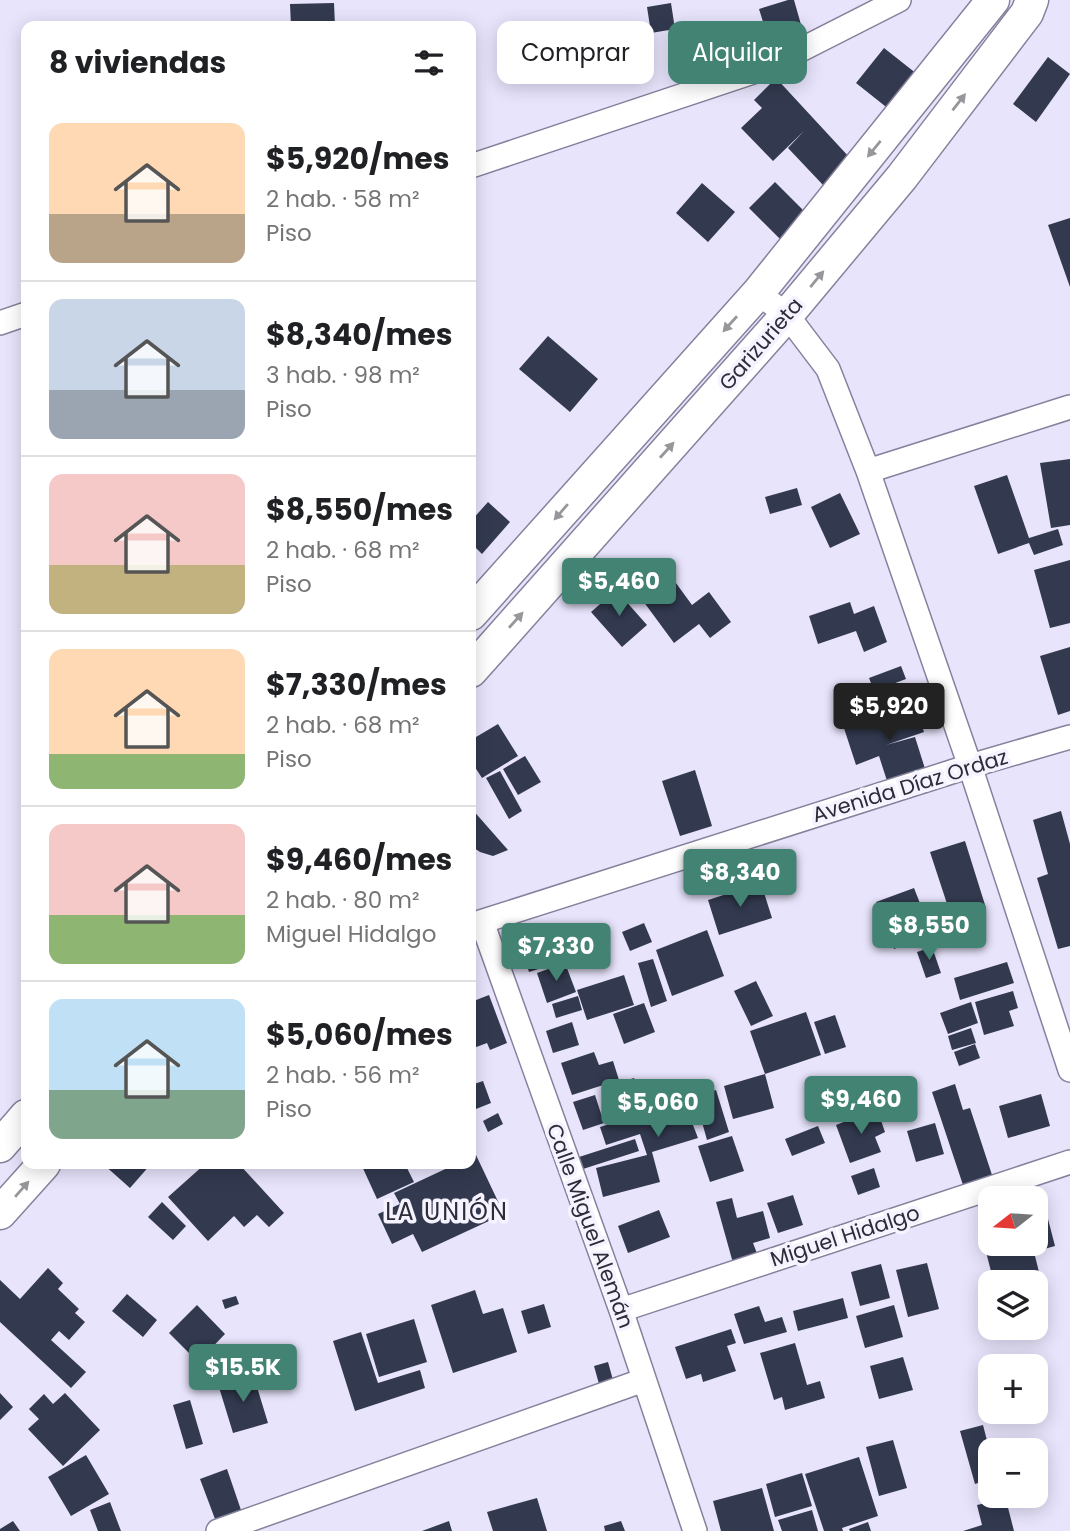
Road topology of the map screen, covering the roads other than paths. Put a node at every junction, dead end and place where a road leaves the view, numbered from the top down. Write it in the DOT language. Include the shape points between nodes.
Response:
graph roads {
  1 [pos="899,0"];
  2 [pos="993,0"];
  3 [pos="1024,4"];
  4 [pos="476,164"];
  5 [pos="758,293"];
  6 [pos="788,315"];
  7 [pos="21,316"];
  8 [pos="0,323"];
  9 [pos="1070,407"];
  10 [pos="868,471"];
  11 [pos="583,486"];
  12 [pos="612,513"];
  13 [pos="476,608"];
  14 [pos="476,665"];
  15 [pos="1070,737"];
  16 [pos="970,766"];
  17 [pos="476,924"];
  18 [pos="1070,1070"];
  19 [pos="21,1122"];
  20 [pos="0,1146"];
  21 [pos="1070,1162"];
  22 [pos="40,1169"];
  23 [pos="0,1213"];
  24 [pos="621,1310"];
  25 [pos="644,1380"];
  26 [pos="218,1531"];
  27 [pos="695,1531"];
  1 -- 4 [label="street" via="765,68"];
  2 -- 5 [label="main road, Garizurieta, one-way"];
  6 -- 3 [label="main road, Garizurieta, one-way" via="902,177"];
  5 -- 6 [label="street"];
  5 -- 11 [label="main road, Garizurieta, one-way"];
  6 -- 10 [label="street" via="828,369"];
  12 -- 6 [label="main road, Garizurieta, one-way"];
  7 -- 8 [label="street"];
  9 -- 10 [label="street"];
  10 -- 16 [label="street"];
  11 -- 12 [label="main road"];
  11 -- 13 [label="main road, Garizurieta, one-way"];
  14 -- 12 [label="main road, Garizurieta, one-way"];
  15 -- 16 [label="street, Avenida Díaz Ordaz"];
  16 -- 17 [label="street, Avenida Díaz Ordaz"];
  16 -- 18 [label="street"];
  17 -- 24 [label="street, Calle Miguel Alemán"];
  19 -- 20 [label="main road"];
  21 -- 24 [label="street, Miguel Hidalgo"];
  23 -- 22 [label="main road, one-way"];
  24 -- 25 [label="street, Calle Miguel Alemán"];
  25 -- 26 [label="street"];
  25 -- 27 [label="street, Calle Miguel Alemán"];
}
